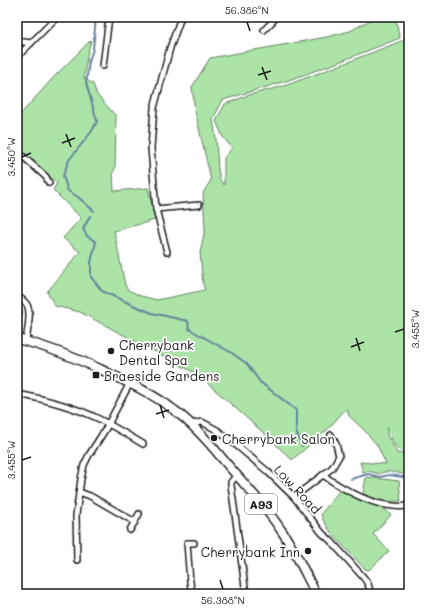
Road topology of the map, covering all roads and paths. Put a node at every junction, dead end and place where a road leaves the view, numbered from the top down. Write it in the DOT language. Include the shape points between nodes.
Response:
graph roads {
  1 [pos="57,17"];
  2 [pos="110,17"];
  3 [pos="181,17"];
  4 [pos="276,17"];
  5 [pos="264,30"];
  6 [pos="17,41"];
  7 [pos="31,43"];
  8 [pos="17,57"];
  9 [pos="103,66"];
  10 [pos="17,151"];
  11 [pos="49,183"];
  12 [pos="199,205"];
  13 [pos="156,209"];
  14 [pos="166,252"];
  15 [pos="17,296"];
  16 [pos="17,339"];
  17 [pos="26,341"];
  18 [pos="130,383"];
  19 [pos="17,394"];
  20 [pos="108,424"];
  21 [pos="191,424"];
  22 [pos="330,435"];
  23 [pos="143,444"];
  24 [pos="237,475"];
  25 [pos="323,475"];
  26 [pos="79,492"];
  27 [pos="294,497"];
  28 [pos="409,506"];
  29 [pos="139,514"];
  30 [pos="135,522"];
  31 [pos="130,530"];
  32 [pos="194,543"];
  33 [pos="77,560"];
  34 [pos="192,594"];
  35 [pos="246,594"];
  36 [pos="316,594"];
  37 [pos="371,594"];
  1 -- 7 [label="street"];
  2 -- 9 [label="street"];
  3 -- 13 [label="street" via="154,108 151,148"];
  4 -- 5 [label="street"];
  6 -- 7 [label="street"];
  7 -- 8 [label="street"];
  10 -- 11 [label="street" via="46,177"];
  12 -- 13 [label="street"];
  13 -- 14 [label="street"];
  15 -- 17 [label="street" via="26,304 29,312"];
  16 -- 17 [label="main road, A93"];
  17 -- 18 [label="main road, A93" via="64,354"];
  18 -- 20 [label="street"];
  18 -- 21 [label="main road, A93" via="168,405"];
  19 -- 20 [label="street" via="73,408"];
  20 -- 23 [label="street"];
  20 -- 26 [label="street" via="84,465"];
  21 -- 24 [label="main road, A93"];
  21 -- 27 [label="street, Low Road" via="202,422 217,430"];
  22 -- 25 [label="street" via="339,456 332,468"];
  24 -- 35 [label="street" via="231,485"];
  24 -- 36 [label="main road, A93" via="284,534"];
  25 -- 27 [label="street"];
  25 -- 28 [label="street" via="354,494 373,501 393,506"];
  26 -- 30 [label="street"];
  26 -- 33 [label="street" via="76,515"];
  27 -- 37 [label="street, Low Road" via="322,533 364,578"];
  29 -- 30 [label="street"];
  30 -- 31 [label="street"];
  32 -- 34 [label="street" via="187,543"];
}
